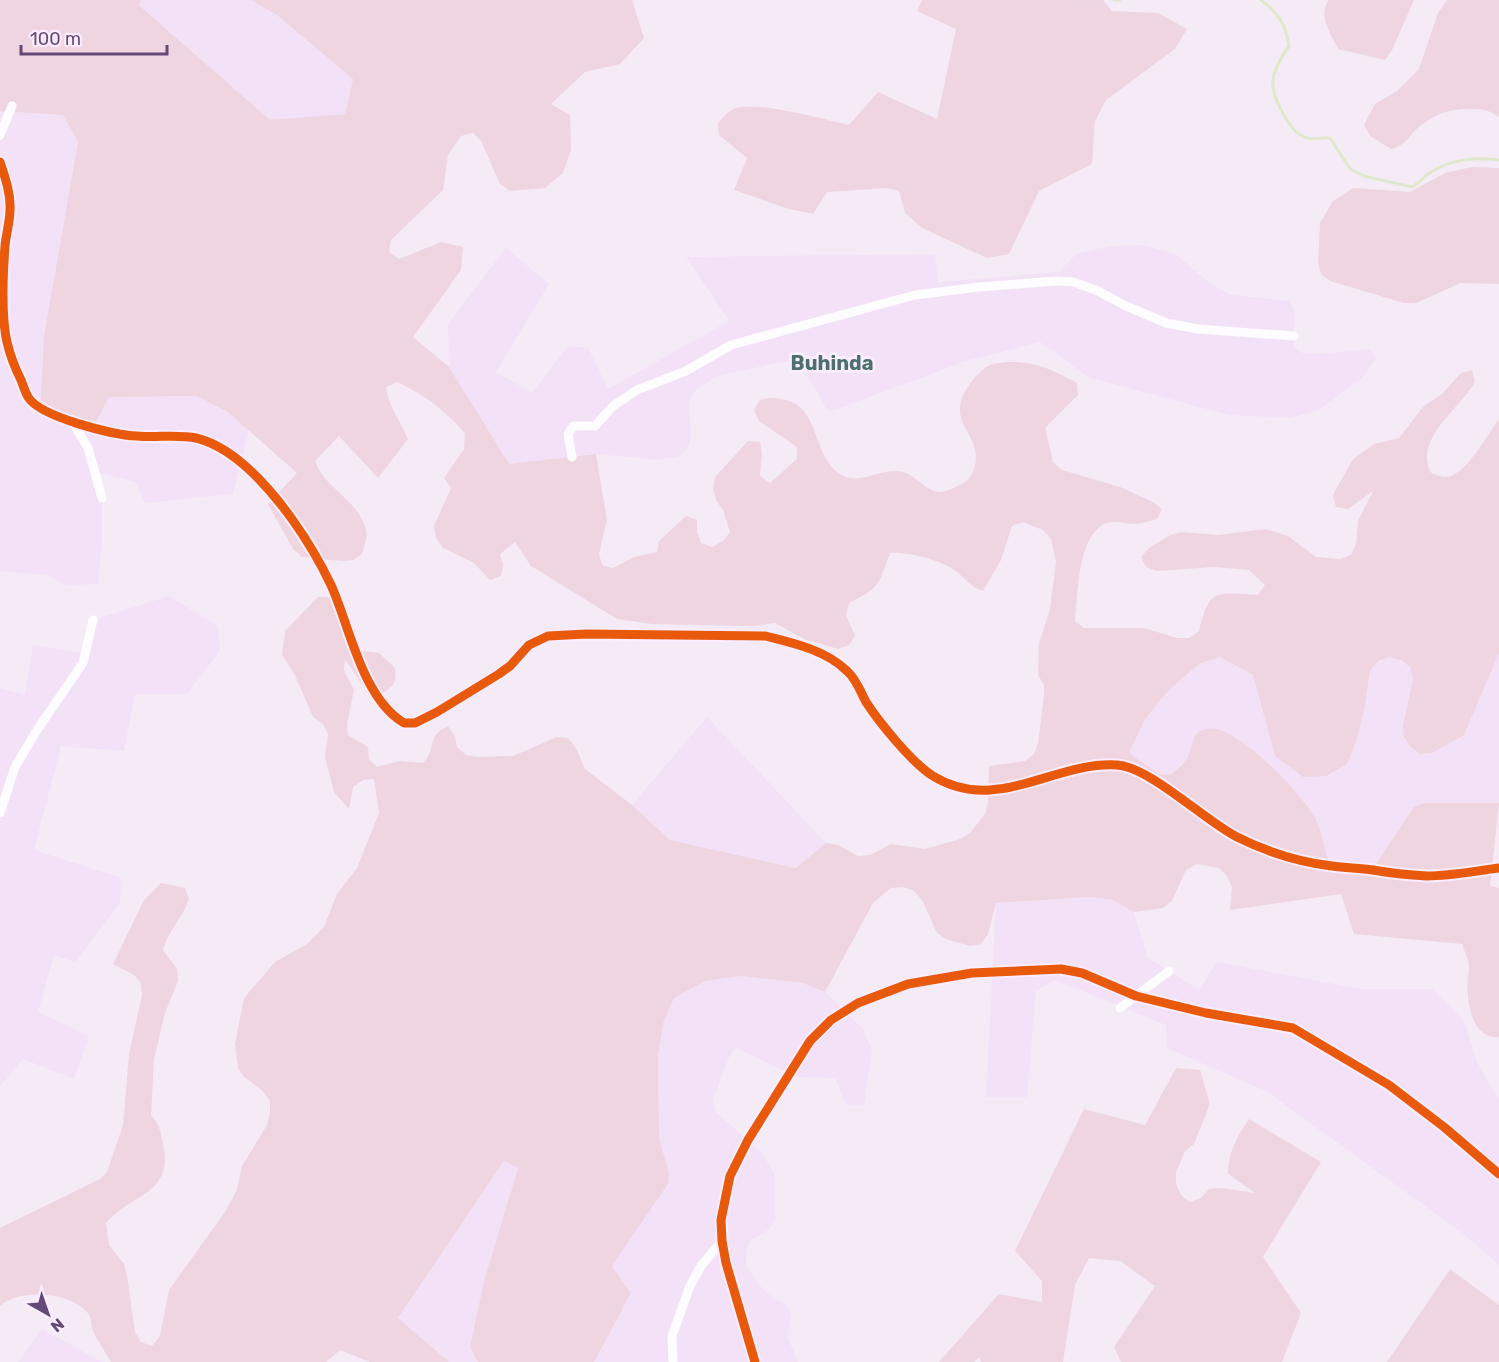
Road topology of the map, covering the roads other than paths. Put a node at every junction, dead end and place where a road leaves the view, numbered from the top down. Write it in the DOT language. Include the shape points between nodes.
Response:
graph roads {
  1 [pos="12,106"];
  2 [pos="0,135"];
  3 [pos="0,162"];
  4 [pos="1294,336"];
  5 [pos="72,421"];
  6 [pos="572,458"];
  7 [pos="102,498"];
  8 [pos="93,620"];
  9 [pos="0,813"];
  10 [pos="1499,868"];
  11 [pos="1169,971"];
  12 [pos="1136,996"];
  13 [pos="1120,1008"];
  14 [pos="1499,1174"];
  15 [pos="722,1241"];
  16 [pos="673,1362"];
  17 [pos="755,1362"];
  1 -- 2 [label="street"];
  3 -- 5 [label="street" via="8,185 10,210 5,246 6,340 28,398 40,409"];
  4 -- 6 [label="street" via="1166,323 1073,282 915,295 731,345 686,371 637,390 613,406 595,426 573,426 568,434"];
  5 -- 7 [label="street" via="88,448"];
  5 -- 10 [label="street" via="133,436 194,438 217,447 242,464 306,537 331,586 365,674 387,710 404,723 415,723 437,712 499,674 529,645 548,636 765,636 829,657 845,669 884,725 919,765 933,776 962,788 995,790 1092,766 1120,765 1142,773 1235,836 1276,854 1330,866 1428,876"];
  8 -- 9 [label="street" via="83,663 15,767"];
  11 -- 12 [label="street"];
  12 -- 13 [label="street"];
  12 -- 14 [label="street" via="1206,1014 1293,1028 1389,1085"];
  12 -- 15 [label="street" via="1082,973 1061,969 972,973 908,984 858,1003 831,1020 810,1041 748,1140 730,1176 721,1220"];
  15 -- 16 [label="street" via="690,1286 672,1336"];
  15 -- 17 [label="street"];
}
